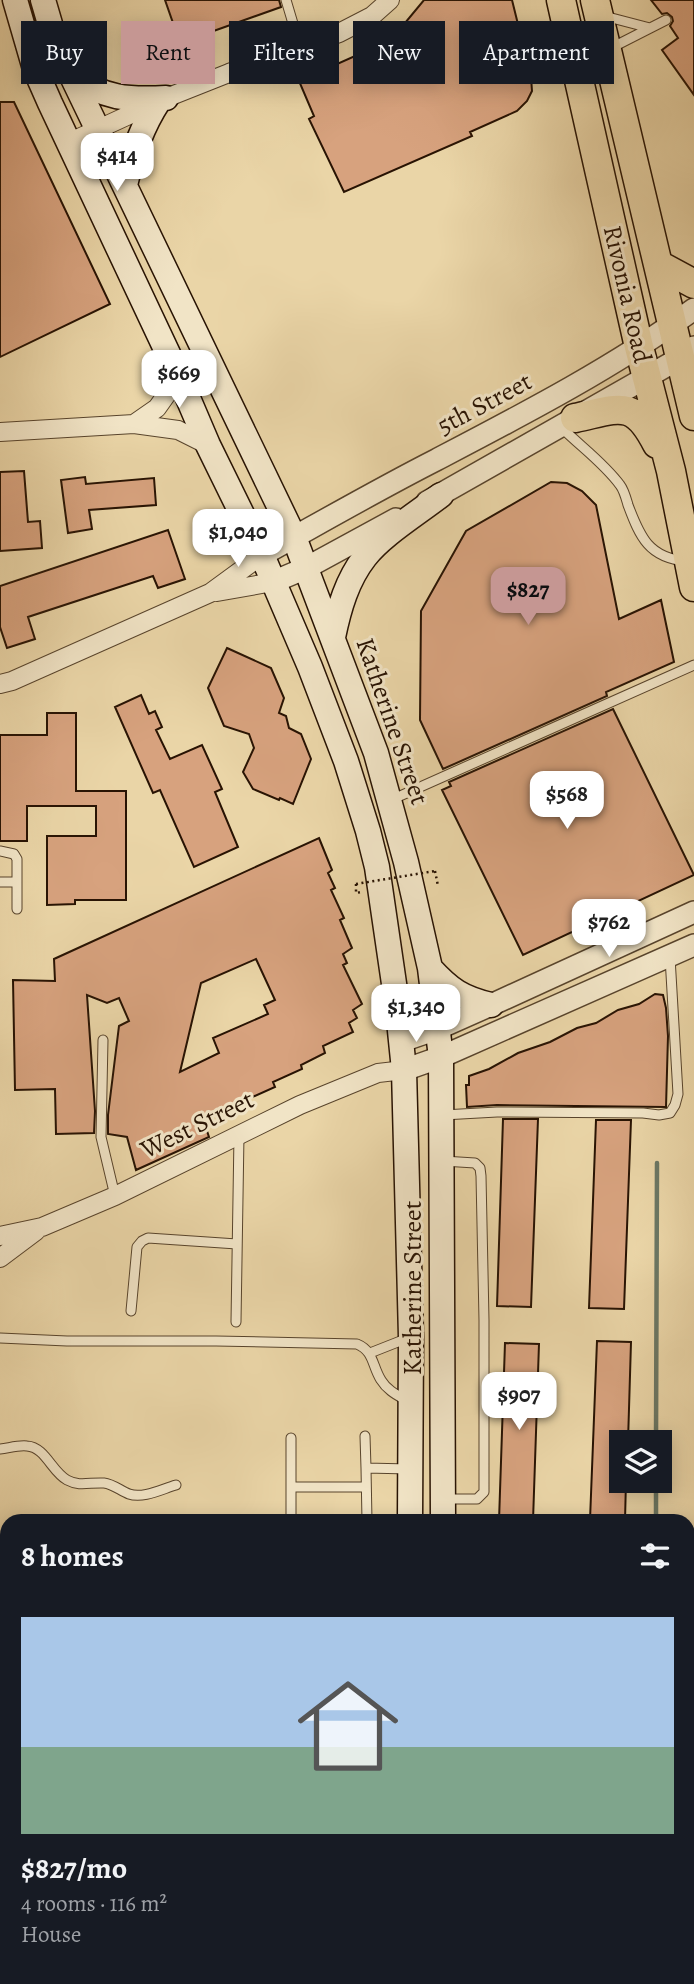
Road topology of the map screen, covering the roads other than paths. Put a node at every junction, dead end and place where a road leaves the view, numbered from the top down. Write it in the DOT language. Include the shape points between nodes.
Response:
graph roads {
  1 [pos="5,0"];
  2 [pos="43,0"];
  3 [pos="286,0"];
  4 [pos="390,0"];
  5 [pos="561,0"];
  6 [pos="597,9"];
  7 [pos="18,12"];
  8 [pos="666,20"];
  9 [pos="49,21"];
  10 [pos="292,21"];
  11 [pos="650,28"];
  12 [pos="339,33"];
  13 [pos="614,47"];
  14 [pos="229,74"];
  15 [pos="614,83"];
  16 [pos="77,84"];
  17 [pos="88,84"];
  18 [pos="582,94"];
  19 [pos="162,100"];
  20 [pos="98,128"];
  21 [pos="68,143"];
  22 [pos="125,185"];
  23 [pos="659,265"];
  24 [pos="694,284"];
  25 [pos="684,317"];
  26 [pos="639,347"];
  27 [pos="687,353"];
  28 [pos="179,377"];
  29 [pos="647,377"];
  30 [pos="694,416"];
  31 [pos="567,422"];
  32 [pos="134,424"];
  33 [pos="0,432"];
  34 [pos="208,445"];
  35 [pos="671,471"];
  36 [pos="441,495"];
  37 [pos="294,537"];
  38 [pos="262,555"];
  39 [pos="306,568"];
  40 [pos="691,574"];
  41 [pos="273,582"];
  42 [pos="210,593"];
  43 [pos="333,637"];
  44 [pos="694,665"];
  45 [pos="0,684"];
  46 [pos="389,800"];
  47 [pos="0,852"];
  48 [pos="0,882"];
  49 [pos="17,882"];
  50 [pos="17,909"];
  51 [pos="694,912"];
  52 [pos="694,945"];
  53 [pos="670,956"];
  54 [pos="430,968"];
  55 [pos="491,1005"];
  56 [pos="437,1028"];
  57 [pos="103,1040"];
  58 [pos="402,1041"];
  59 [pos="441,1057"];
  60 [pos="404,1070"];
  61 [pos="378,1073"];
  62 [pos="441,1115"];
  63 [pos="239,1135"];
  64 [pos="442,1161"];
  65 [pos="115,1196"];
  66 [pos="42,1227"];
  67 [pos="0,1236"];
  68 [pos="237,1244"];
  69 [pos="0,1258"];
  70 [pos="131,1311"];
  71 [pos="236,1322"];
  72 [pos="411,1337"];
  73 [pos="0,1338"];
  74 [pos="370,1353"];
  75 [pos="411,1404"];
  76 [pos="365,1436"];
  77 [pos="291,1438"];
  78 [pos="0,1449"];
  79 [pos="366,1468"];
  80 [pos="411,1469"];
  81 [pos="176,1485"];
  82 [pos="291,1487"];
  83 [pos="366,1487"];
  84 [pos="443,1510"];
  85 [pos="291,1514"];
  86 [pos="367,1514"];
  87 [pos="410,1514"];
  88 [pos="428,1514"];
  1 -- 7 [label="street" via="9,14"];
  2 -- 9 [label="main road, Katherine Street"];
  3 -- 10 [label="lane"];
  4 -- 12 [label="street" via="372,16"];
  5 -- 18 [label="main road, Rivonia Road"];
  6 -- 11 [label="lane"];
  6 -- 18 [label="main road" via="592,77"];
  7 -- 21 [label="main road, Katherine Street" via="35,69"];
  8 -- 11 [label="lane"];
  11 -- 13 [label="lane"];
  14 -- 19 [label="street"];
  15 -- 23 [label="main road, Rivonia Road"];
  16 -- 20 [label="main road, Katherine Street"];
  17 -- 19 [label="main road" via="130,99"];
  18 -- 26 [label="main road, Rivonia Road"];
  19 -- 20 [label="street"];
  19 -- 22 [label="main road" via="135,147"];
  20 -- 21 [label="street"];
  20 -- 22 [label="main road, Katherine Street"];
  21 -- 28 [label="main road, Katherine Street"];
  22 -- 37 [label="main road, Katherine Street"];
  23 -- 24 [label="main road"];
  23 -- 25 [label="main road, Rivonia Road"];
  25 -- 26 [label="street, 5th Street"];
  25 -- 27 [label="main road, Rivonia Road"];
  26 -- 29 [label="main road, Rivonia Road"];
  26 -- 37 [label="street, 5th Street" via="533,410"];
  27 -- 29 [label="street"];
  27 -- 30 [label="main road, Rivonia Road"];
  28 -- 32 [label="street" via="157,408"];
  28 -- 34 [label="main road, Katherine Street"];
  29 -- 31 [label="street"];
  29 -- 35 [label="main road, Rivonia Road"];
  31 -- 35 [label="main road" via="604,410 630,411 646,424"];
  31 -- 36 [label="street"];
  31 -- 40 [label="lane" via="622,487 639,532 651,549 676,560"];
  32 -- 33 [label="street"];
  32 -- 34 [label="street" via="178,430"];
  34 -- 38 [label="main road, Katherine Street"];
  35 -- 40 [label="main road, Rivonia Road"];
  36 -- 39 [label="street"];
  36 -- 43 [label="main road" via="366,556 350,581"];
  37 -- 38 [label="street, 5th Street"];
  37 -- 39 [label="main road, Katherine Street"];
  38 -- 41 [label="main road, Katherine Street"];
  38 -- 42 [label="street"];
  39 -- 41 [label="street"];
  39 -- 43 [label="main road, Katherine Street"];
  41 -- 42 [label="street"];
  41 -- 58 [label="main road, Katherine Street" via="346,761 368,831"];
  42 -- 45 [label="street"];
  43 -- 46 [label="main road, Katherine Street"];
  44 -- 46 [label="lane"];
  46 -- 54 [label="main road, Katherine Street"];
  47 -- 49 [label="lane" via="16,856"];
  48 -- 49 [label="lane"];
  49 -- 50 [label="lane"];
  51 -- 55 [label="street"];
  52 -- 53 [label="street, West Street"];
  53 -- 59 [label="street, West Street"];
  53 -- 62 [label="lane" via="678,1094 670,1113"];
  54 -- 55 [label="main road" via="457,994"];
  54 -- 56 [label="main road, Katherine Street"];
  55 -- 56 [label="street"];
  56 -- 58 [label="street"];
  56 -- 59 [label="main road, Katherine Street"];
  57 -- 65 [label="lane" via="101,1137"];
  58 -- 60 [label="main road, Katherine Street"];
  58 -- 61 [label="street"];
  59 -- 60 [label="street, West Street"];
  59 -- 62 [label="main road, Katherine Street"];
  59 -- 88 [label="main road" via="432,1128"];
  60 -- 61 [label="street, West Street"];
  60 -- 72 [label="main road, Katherine Street"];
  61 -- 63 [label="street, West Street"];
  62 -- 64 [label="main road, Katherine Street"];
  63 -- 65 [label="street, West Street"];
  63 -- 68 [label="lane"];
  64 -- 84 [label="main road, Katherine Street"];
  64 -- 84 [label="lane" via="475,1163 480,1168 484,1320 484,1492 477,1499"];
  65 -- 66 [label="street, West Street"];
  66 -- 67 [label="street, West Street"];
  66 -- 69 [label="street, West Street"];
  68 -- 70 [label="lane" via="142,1241"];
  68 -- 71 [label="lane"];
  72 -- 74 [label="lane"];
  72 -- 75 [label="main road, Katherine Street"];
  73 -- 74 [label="lane" via="344,1343 357,1344"];
  74 -- 75 [label="lane" via="388,1390"];
  75 -- 80 [label="main road, Katherine Street"];
  76 -- 79 [label="lane"];
  77 -- 82 [label="lane"];
  78 -- 81 [label="lane" via="35,1448 56,1472 79,1485 104,1483 142,1495"];
  79 -- 80 [label="lane"];
  79 -- 83 [label="lane"];
  80 -- 87 [label="main road, Katherine Street"];
  82 -- 83 [label="lane"];
  82 -- 85 [label="lane"];
  83 -- 86 [label="lane"];
}
